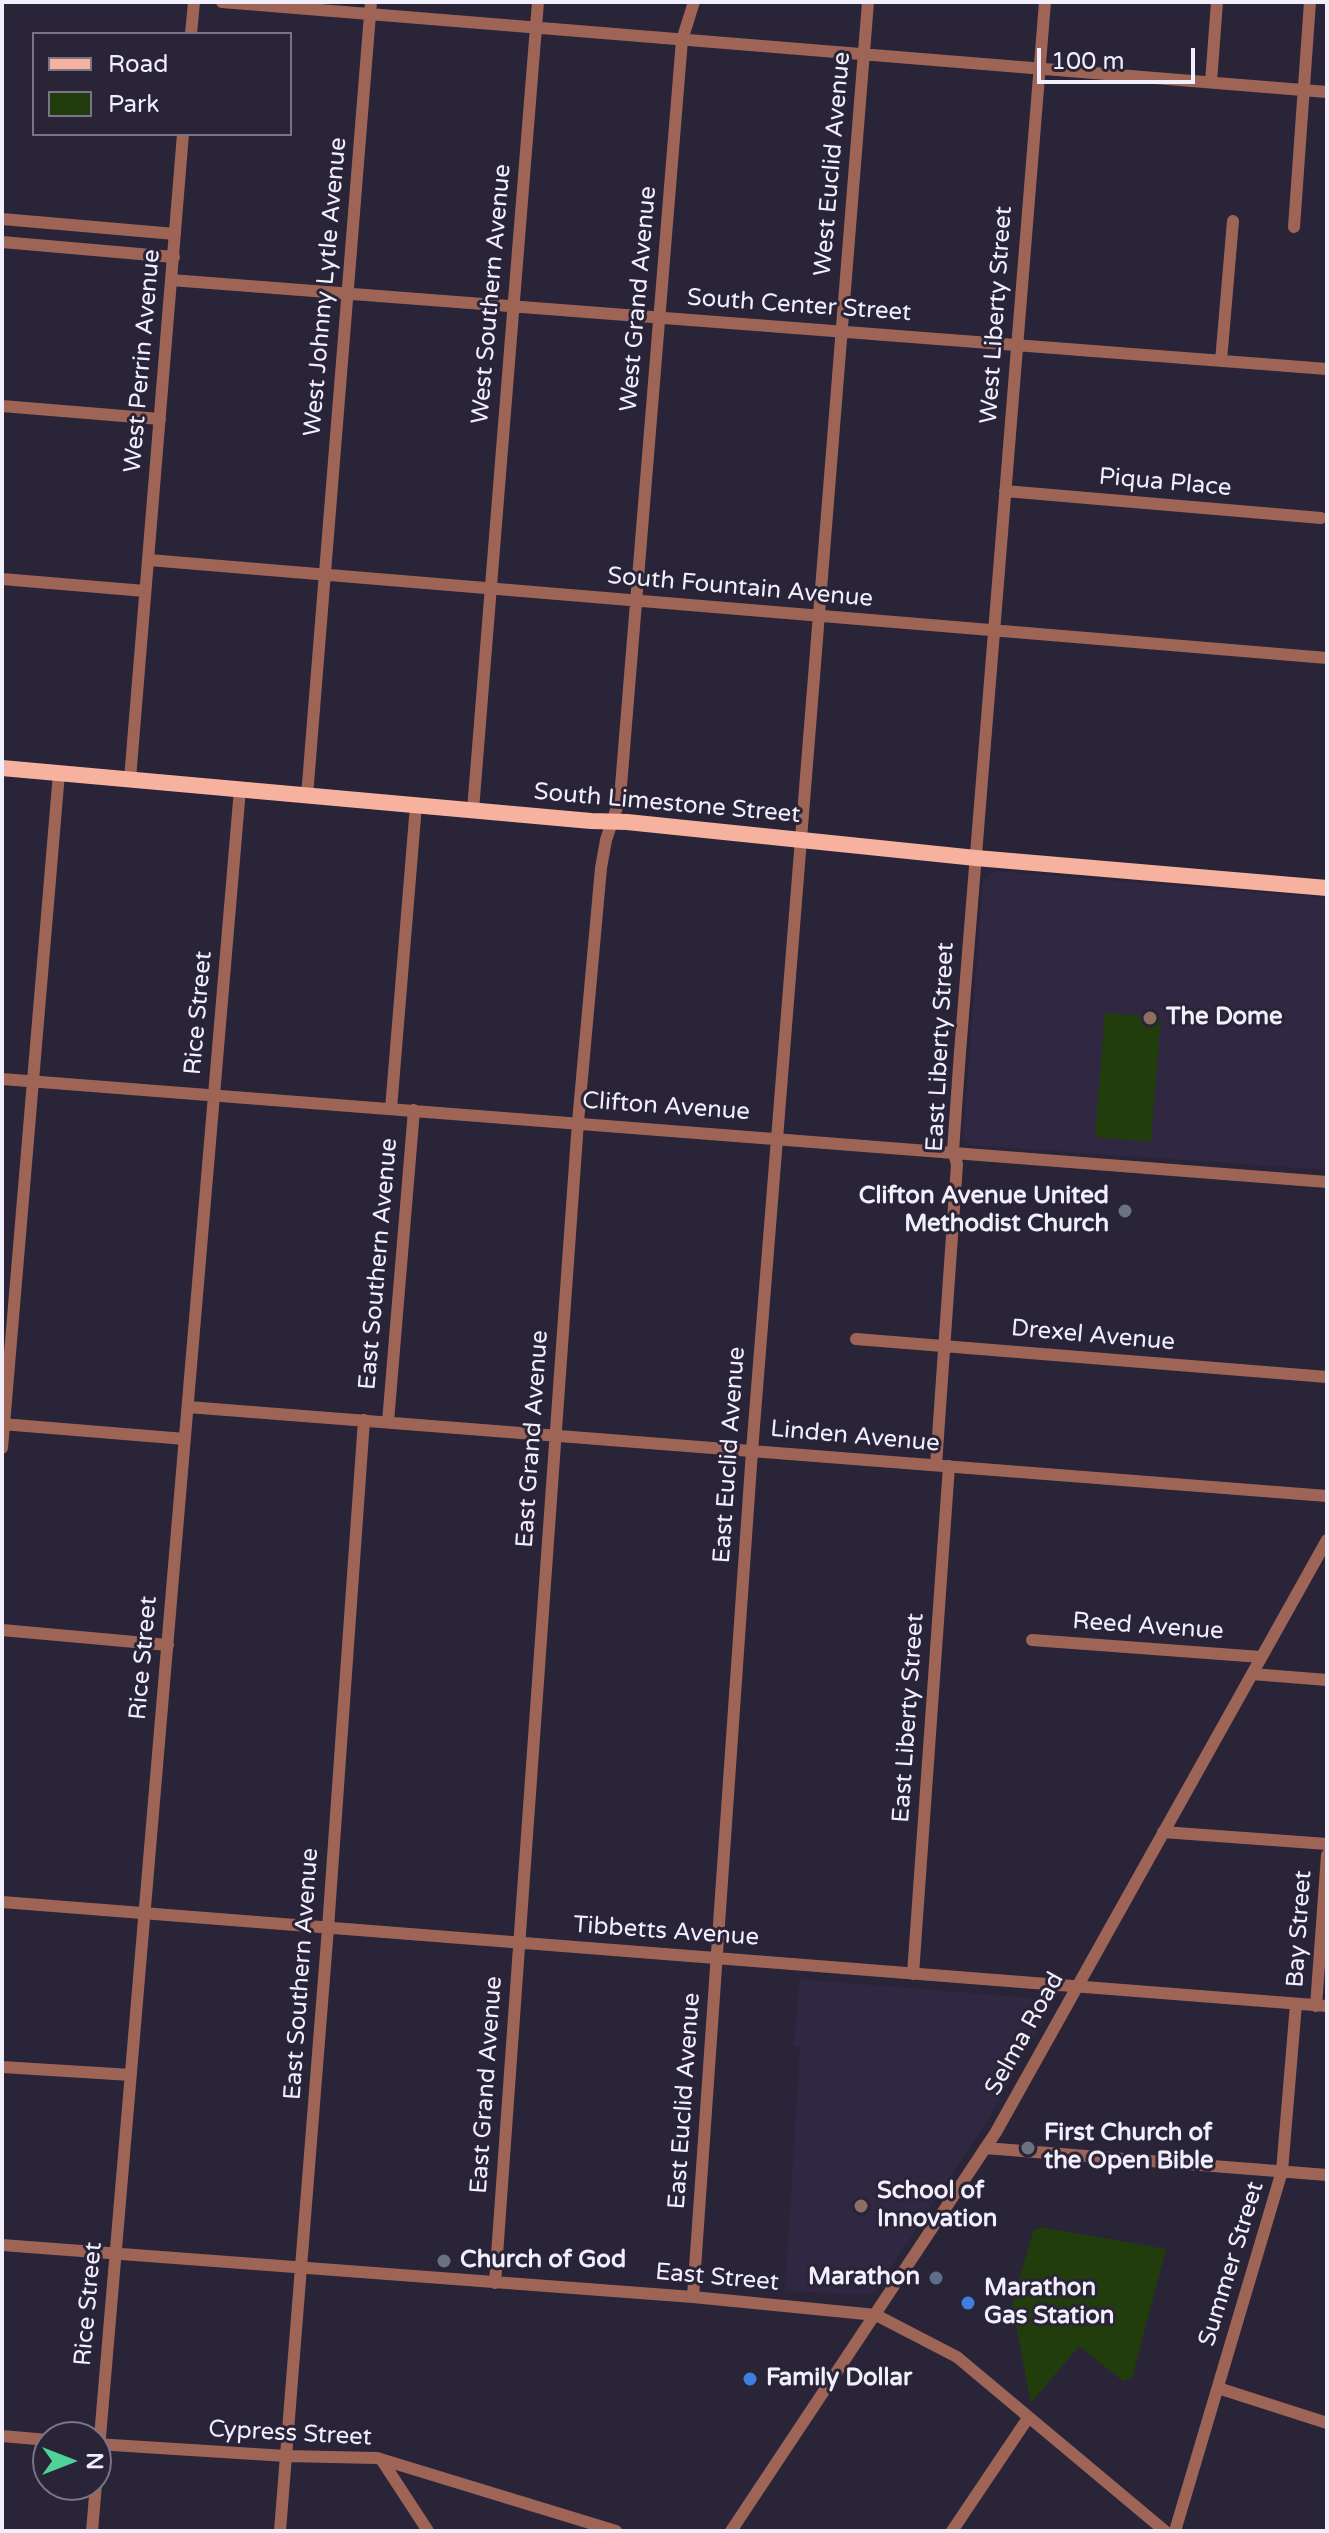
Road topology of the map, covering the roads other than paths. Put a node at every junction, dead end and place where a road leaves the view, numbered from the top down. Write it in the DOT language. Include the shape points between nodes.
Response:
graph roads {
  1 [pos="194,2"];
  2 [pos="222,2"];
  3 [pos="538,2"];
  4 [pos="694,2"];
  5 [pos="868,2"];
  6 [pos="1045,2"];
  7 [pos="1217,2"];
  8 [pos="1310,2"];
  9 [pos="371,8"];
  10 [pos="535,28"];
  11 [pos="191,32"];
  12 [pos="682,40"];
  13 [pos="864,54"];
  14 [pos="1040,69"];
  15 [pos="1211,82"];
  16 [pos="1305,90"];
  17 [pos="1327,92"];
  18 [pos="183,136"];
  19 [pos="2,219"];
  20 [pos="1233,221"];
  21 [pos="1294,227"];
  22 [pos="175,234"];
  23 [pos="2,242"];
  24 [pos="174,257"];
  25 [pos="171,280"];
  26 [pos="348,294"];
  27 [pos="513,306"];
  28 [pos="659,318"];
  29 [pos="841,332"];
  30 [pos="1017,345"];
  31 [pos="1221,361"];
  32 [pos="1327,369"];
  33 [pos="2,406"];
  34 [pos="160,419"];
  35 [pos="1005,491"];
  36 [pos="1321,518"];
  37 [pos="149,560"];
  38 [pos="325,576"];
  39 [pos="2,579"];
  40 [pos="490,589"];
  41 [pos="145,591"];
  42 [pos="636,601"];
  43 [pos="818,616"];
  44 [pos="994,632"];
  45 [pos="1327,658"];
  46 [pos="2,768"];
  47 [pos="59,773"];
  48 [pos="130,779"];
  49 [pos="240,789"];
  50 [pos="307,796"];
  51 [pos="416,805"];
  52 [pos="473,810"];
  53 [pos="611,822"];
  54 [pos="800,841"];
  55 [pos="976,858"];
  56 [pos="1327,888"];
  57 [pos="2,1079"];
  58 [pos="33,1082"];
  59 [pos="214,1095"];
  60 [pos="391,1109"];
  61 [pos="414,1110"];
  62 [pos="578,1122"];
  63 [pos="776,1138"];
  64 [pos="953,1151"];
  65 [pos="1327,1182"];
  66 [pos="856,1339"];
  67 [pos="944,1346"];
  68 [pos="1327,1377"];
  69 [pos="188,1407"];
  70 [pos="364,1420"];
  71 [pos="388,1422"];
  72 [pos="3,1424"];
  73 [pos="555,1435"];
  74 [pos="185,1439"];
  75 [pos="2,1448"];
  76 [pos="752,1451"];
  77 [pos="943,1466"];
  78 [pos="1327,1496"];
  79 [pos="1327,1540"];
  80 [pos="2,1630"];
  81 [pos="1032,1640"];
  82 [pos="168,1645"];
  83 [pos="1261,1657"];
  84 [pos="1252,1674"];
  85 [pos="1327,1680"];
  86 [pos="1163,1832"];
  87 [pos="1327,1844"];
  88 [pos="1327,1855"];
  89 [pos="2,1902"];
  90 [pos="145,1913"];
  91 [pos="328,1928"];
  92 [pos="519,1943"];
  93 [pos="717,1958"];
  94 [pos="913,1974"];
  95 [pos="1077,1987"];
  96 [pos="1296,2004"];
  97 [pos="1322,2006"];
  98 [pos="2,2067"];
  99 [pos="131,2075"];
  100 [pos="985,2148"];
  101 [pos="1282,2171"];
  102 [pos="1327,2175"];
  103 [pos="2,2245"];
  104 [pos="116,2253"];
  105 [pos="301,2268"];
  106 [pos="495,2283"];
  107 [pos="693,2297"];
  108 [pos="876,2315"];
  109 [pos="1218,2388"];
  110 [pos="1028,2418"];
  111 [pos="100,2421"];
  112 [pos="1327,2423"];
  113 [pos="2,2436"];
  114 [pos="32,2439"];
  115 [pos="112,2445"];
  116 [pos="286,2456"];
  117 [pos="381,2459"];
  118 [pos="94,2501"];
  119 [pos="735,2529"];
  120 [pos="92,2531"];
  121 [pos="280,2531"];
  122 [pos="428,2531"];
  123 [pos="616,2531"];
  124 [pos="952,2531"];
  125 [pos="1165,2531"];
  126 [pos="1175,2531"];
  1 -- 11 [label="street"];
  2 -- 9 [label="street"];
  3 -- 10 [label="street, West Southern Avenue"];
  4 -- 12 [label="street, West Grand Avenue"];
  5 -- 13 [label="street, West Euclid Avenue"];
  6 -- 14 [label="street, West Liberty Street"];
  7 -- 15 [label="street"];
  8 -- 16 [label="street"];
  9 -- 10 [label="street"];
  9 -- 26 [label="street, West Johnny Lytle Avenue"];
  10 -- 12 [label="street"];
  10 -- 27 [label="street, West Southern Avenue"];
  12 -- 13 [label="street"];
  12 -- 28 [label="street, West Grand Avenue"];
  13 -- 14 [label="street"];
  13 -- 29 [label="street, West Euclid Avenue"];
  14 -- 15 [label="street"];
  14 -- 30 [label="street, West Liberty Street"];
  15 -- 16 [label="street"];
  16 -- 17 [label="street"];
  16 -- 21 [label="street"];
  18 -- 22 [label="street, West Perrin Avenue"];
  19 -- 22 [label="street"];
  20 -- 31 [label="street"];
  22 -- 24 [label="street, West Perrin Avenue"];
  23 -- 24 [label="street"];
  24 -- 25 [label="street, West Perrin Avenue"];
  25 -- 26 [label="street, South Center Street"];
  25 -- 34 [label="street, West Perrin Avenue"];
  26 -- 27 [label="street, South Center Street"];
  26 -- 38 [label="street, West Johnny Lytle Avenue"];
  27 -- 28 [label="street, South Center Street"];
  27 -- 40 [label="street, West Southern Avenue"];
  28 -- 29 [label="street, South Center Street"];
  28 -- 42 [label="street, West Grand Avenue"];
  29 -- 30 [label="street, South Center Street"];
  29 -- 43 [label="street, West Euclid Avenue"];
  30 -- 31 [label="street, South Center Street"];
  30 -- 35 [label="street, West Liberty Street"];
  31 -- 32 [label="street, South Center Street"];
  33 -- 34 [label="street"];
  34 -- 37 [label="street, West Perrin Avenue"];
  35 -- 36 [label="street, Piqua Place"];
  35 -- 44 [label="street, West Liberty Street"];
  37 -- 38 [label="street, South Fountain Avenue"];
  37 -- 41 [label="street, West Perrin Avenue"];
  38 -- 40 [label="street, South Fountain Avenue"];
  38 -- 50 [label="street, West Johnny Lytle Avenue"];
  39 -- 41 [label="street"];
  40 -- 42 [label="street, South Fountain Avenue"];
  40 -- 52 [label="street"];
  41 -- 48 [label="street, West Perrin Avenue"];
  42 -- 43 [label="street, South Fountain Avenue"];
  42 -- 53 [label="street, East Grand Avenue" via="620,798"];
  43 -- 44 [label="street, South Fountain Avenue"];
  43 -- 54 [label="street, East Euclid Avenue"];
  44 -- 45 [label="street, South Fountain Avenue"];
  44 -- 55 [label="street, East Liberty Street"];
  46 -- 47 [label="main road, South Limestone Street"];
  47 -- 48 [label="main road, South Limestone Street"];
  47 -- 58 [label="street"];
  48 -- 49 [label="main road, South Limestone Street"];
  49 -- 50 [label="main road, South Limestone Street"];
  49 -- 59 [label="street, Rice Street"];
  50 -- 51 [label="main road, South Limestone Street"];
  51 -- 52 [label="main road, South Limestone Street"];
  51 -- 60 [label="street, East Southern Avenue"];
  52 -- 53 [label="main road, South Limestone Street"];
  53 -- 54 [label="main road, South Limestone Street"];
  53 -- 62 [label="street, East Grand Avenue" via="601,868"];
  54 -- 55 [label="main road, South Limestone Street"];
  54 -- 63 [label="street, East Euclid Avenue"];
  55 -- 56 [label="main road, South Limestone Street"];
  55 -- 64 [label="street, East Liberty Street"];
  57 -- 58 [label="street, Clifton Avenue"];
  58 -- 59 [label="street, Clifton Avenue"];
  58 -- 72 [label="street"];
  59 -- 60 [label="street, Clifton Avenue"];
  59 -- 69 [label="street, Rice Street"];
  60 -- 61 [label="street, Clifton Avenue"];
  61 -- 62 [label="street, Clifton Avenue"];
  61 -- 71 [label="street, East Southern Avenue"];
  62 -- 63 [label="street, Clifton Avenue"];
  62 -- 73 [label="street, East Grand Avenue"];
  63 -- 64 [label="street, Clifton Avenue"];
  63 -- 76 [label="street, East Euclid Avenue"];
  64 -- 65 [label="street, Clifton Avenue"];
  64 -- 67 [label="street, East Liberty Street" via="957,1164"];
  66 -- 67 [label="street, Drexel Avenue"];
  67 -- 68 [label="street, Drexel Avenue"];
  67 -- 77 [label="street, East Liberty Street"];
  69 -- 70 [label="street, Linden Avenue"];
  69 -- 74 [label="street, Rice Street"];
  70 -- 71 [label="street, Linden Avenue"];
  70 -- 91 [label="street, East Southern Avenue"];
  71 -- 73 [label="street, Linden Avenue"];
  72 -- 74 [label="street"];
  72 -- 75 [label="street"];
  73 -- 76 [label="street, Linden Avenue"];
  73 -- 92 [label="street, East Grand Avenue"];
  74 -- 82 [label="street, Rice Street"];
  76 -- 77 [label="street, Linden Avenue"];
  76 -- 93 [label="street, East Euclid Avenue"];
  77 -- 78 [label="street, Linden Avenue"];
  77 -- 94 [label="street, East Liberty Street"];
  79 -- 83 [label="street, Selma Road"];
  80 -- 82 [label="street"];
  81 -- 83 [label="street, Reed Avenue"];
  82 -- 90 [label="street, Rice Street"];
  83 -- 84 [label="street, Selma Road"];
  84 -- 85 [label="street"];
  84 -- 86 [label="street, Selma Road"];
  86 -- 87 [label="street"];
  86 -- 95 [label="street, Selma Road"];
  88 -- 97 [label="street, Bay Street"];
  89 -- 90 [label="street, Tibbetts Avenue"];
  90 -- 91 [label="street, Tibbetts Avenue"];
  90 -- 99 [label="street, Rice Street"];
  91 -- 92 [label="street, Tibbetts Avenue"];
  91 -- 105 [label="street, East Southern Avenue"];
  92 -- 93 [label="street, Tibbetts Avenue"];
  92 -- 106 [label="street, East Grand Avenue"];
  93 -- 94 [label="street, Tibbetts Avenue"];
  93 -- 107 [label="street, East Euclid Avenue"];
  94 -- 95 [label="street, Tibbetts Avenue"];
  95 -- 96 [label="street, Tibbetts Avenue"];
  95 -- 100 [label="street, Selma Road"];
  96 -- 97 [label="street, Tibbetts Avenue"];
  96 -- 101 [label="street, Summer Street"];
  98 -- 99 [label="street"];
  99 -- 104 [label="street, Rice Street"];
  100 -- 101 [label="street"];
  100 -- 108 [label="street, Selma Road"];
  101 -- 102 [label="street"];
  101 -- 109 [label="street, Summer Street"];
  103 -- 104 [label="street, East Street"];
  104 -- 105 [label="street, East Street"];
  104 -- 111 [label="street, Rice Street"];
  105 -- 106 [label="street, East Street"];
  105 -- 116 [label="street, East Southern Avenue"];
  106 -- 107 [label="street, East Street"];
  107 -- 108 [label="street, East Street"];
  108 -- 110 [label="street, East Street" via="957,2357"];
  108 -- 119 [label="street, Selma Road"];
  109 -- 112 [label="street"];
  109 -- 126 [label="street, Summer Street"];
  110 -- 124 [label="street"];
  110 -- 125 [label="street, East Street"];
  113 -- 114 [label="street"];
  115 -- 116 [label="street, Cypress Street"];
  116 -- 117 [label="street, Cypress Street"];
  116 -- 121 [label="street, East Southern Avenue"];
  117 -- 122 [label="street"];
  117 -- 123 [label="street, Cypress Street"];
  118 -- 120 [label="street, Rice Street"];
}
